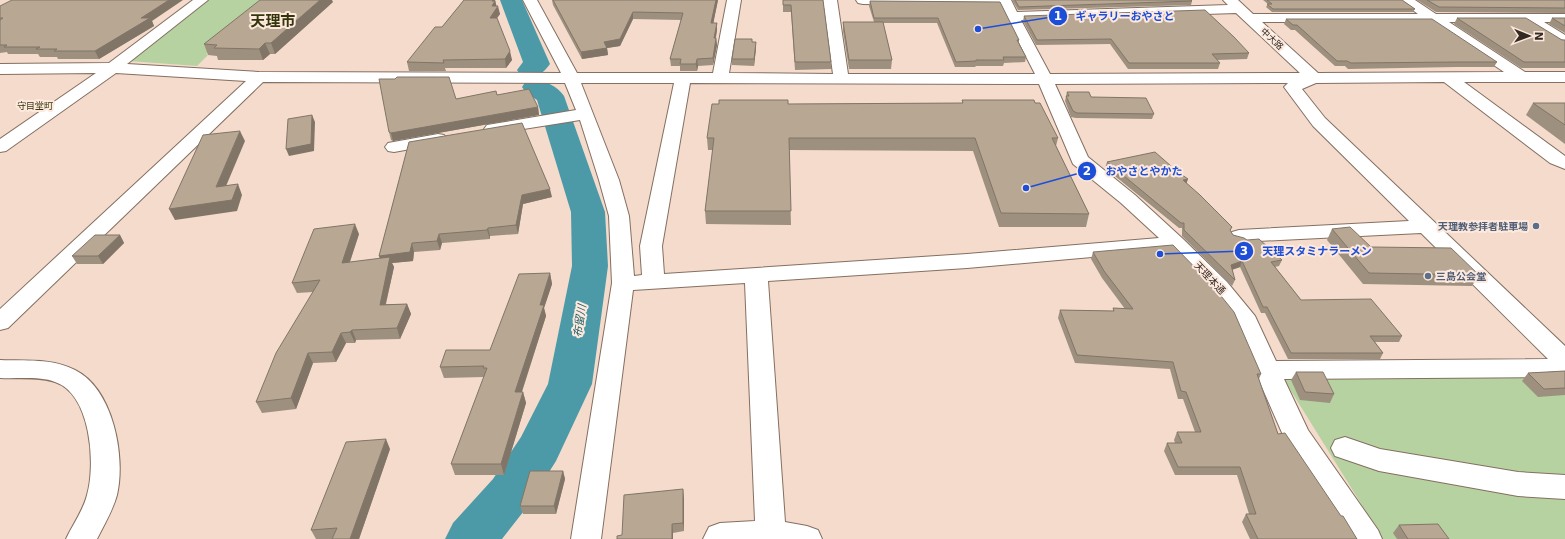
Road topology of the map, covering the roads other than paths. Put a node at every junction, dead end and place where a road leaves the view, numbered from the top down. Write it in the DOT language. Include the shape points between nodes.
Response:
graph roads {
  1 [pos="201,0"];
  2 [pos="533,0"];
  3 [pos="734,0"];
  4 [pos="830,0"];
  5 [pos="863,0"];
  6 [pos="1406,0"];
  7 [pos="1004,1"];
  8 [pos="1240,9"];
  9 [pos="1012,16"];
  10 [pos="1432,17"];
  11 [pos="1526,18"];
  12 [pos="1565,18"];
  13 [pos="1565,41"];
  14 [pos="111,68"];
  15 [pos="0,70"];
  16 [pos="259,77"];
  17 [pos="571,77"];
  18 [pos="1447,77"];
  19 [pos="1521,77"];
  20 [pos="1565,77"];
  21 [pos="683,78"];
  22 [pos="720,78"];
  23 [pos="842,78"];
  24 [pos="1045,78"];
  25 [pos="1314,78"];
  26 [pos="576,115"];
  27 [pos="478,132"];
  28 [pos="455,136"];
  29 [pos="0,147"];
  30 [pos="394,147"];
  31 [pos="1565,163"];
  32 [pos="1428,226"];
  33 [pos="1239,236"];
  34 [pos="1176,243"];
  35 [pos="756,275"];
  36 [pos="654,282"];
  37 [pos="623,283"];
  38 [pos="0,322"];
  39 [pos="1565,361"];
  40 [pos="1565,368"];
  41 [pos="0,369"];
  42 [pos="1267,370"];
  43 [pos="1345,448"];
  44 [pos="1563,488"];
  45 [pos="771,533"];
  46 [pos="81,539"];
  47 [pos="586,539"];
  48 [pos="718,539"];
  49 [pos="807,539"];
  50 [pos="1366,539"];
  1 -- 14 [label="street"];
  2 -- 17 [label="street"];
  3 -- 22 [label="street"];
  4 -- 23 [label="street"];
  5 -- 7 [label="street"];
  6 -- 10 [label="street"];
  7 -- 9 [label="street, 天理本通"];
  8 -- 9 [label="street"];
  8 -- 10 [label="street"];
  8 -- 25 [label="street, 中大路"];
  9 -- 24 [label="street, 天理本通"];
  10 -- 11 [label="street"];
  10 -- 19 [label="street"];
  11 -- 12 [label="street"];
  11 -- 13 [label="street"];
  14 -- 15 [label="street"];
  14 -- 16 [label="street"];
  14 -- 29 [label="street"];
  16 -- 17 [label="street"];
  16 -- 38 [label="street"];
  17 -- 21 [label="street"];
  17 -- 26 [label="street"];
  18 -- 19 [label="street"];
  18 -- 25 [label="street"];
  18 -- 31 [label="street"];
  19 -- 20 [label="street"];
  21 -- 22 [label="street"];
  21 -- 36 [label="street" via="651,246"];
  22 -- 23 [label="street"];
  23 -- 24 [label="street"];
  24 -- 25 [label="street"];
  24 -- 34 [label="street, 天理本通" via="1080,160"];
  25 -- 32 [label="street" via="1292,87 1319,122"];
  26 -- 27 [label="street"];
  26 -- 37 [label="street" via="609,180 619,216"];
  28 -- 30 [label="street"];
  32 -- 33 [label="street"];
  32 -- 39 [label="street"];
  34 -- 35 [label="street" via="967,261"];
  34 -- 42 [label="street, 天理本通" via="1220,287 1243,316"];
  35 -- 36 [label="street"];
  35 -- 45 [label="street"];
  36 -- 37 [label="street"];
  37 -- 47 [label="street"];
  40 -- 42 [label="street"];
  41 -- 46 [label="street" via="64,375 82,389 95,408 105,473 102,495"];
  42 -- 50 [label="street, 天理本通" via="1297,435"];
  43 -- 44 [label="street" via="1380,460 1518,484"];
  45 -- 48 [label="street" via="720,536"];
  45 -- 49 [label="street"];
}
